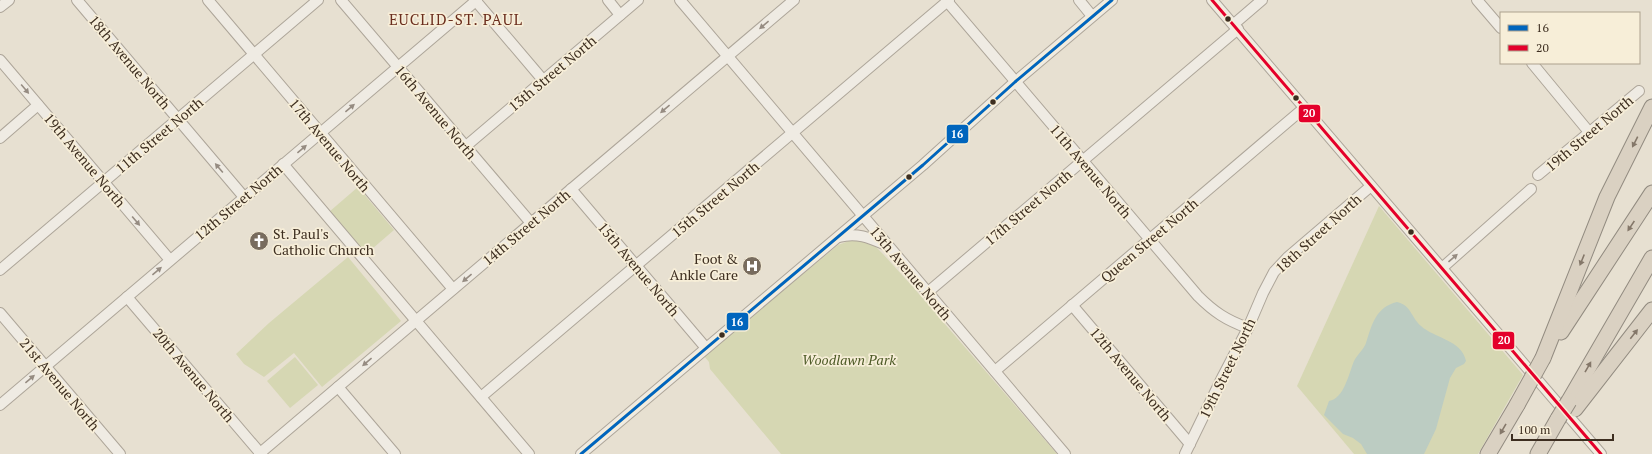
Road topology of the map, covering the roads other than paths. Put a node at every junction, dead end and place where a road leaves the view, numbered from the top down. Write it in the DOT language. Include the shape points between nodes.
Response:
graph roads {
  1 [pos="8,0"];
  2 [pos="77,0"];
  3 [pos="208,0"];
  4 [pos="318,0"];
  5 [pos="342,0"];
  6 [pos="476,0"];
  7 [pos="608,0"];
  8 [pos="638,0"];
  9 [pos="680,0"];
  10 [pos="794,0"];
  11 [pos="1079,0"];
  12 [pos="1112,0"];
  13 [pos="1212,0"];
  14 [pos="1262,0"];
  15 [pos="1477,0"];
  16 [pos="947,1"];
  17 [pos="0,7"];
  18 [pos="620,15"];
  19 [pos="1092,16"];
  20 [pos="1236,27"];
  21 [pos="1500,27"];
  22 [pos="254,54"];
  23 [pos="728,56"];
  24 [pos="0,60"];
  25 [pos="1533,64"];
  26 [pos="398,67"];
  27 [pos="544,80"];
  28 [pos="1015,82"];
  29 [pos="1639,91"];
  30 [pos="38,105"];
  31 [pos="1652,107"];
  32 [pos="1304,108"];
  33 [pos="178,119"];
  34 [pos="1589,132"];
  35 [pos="320,133"];
  36 [pos="792,133"];
  37 [pos="0,138"];
  38 [pos="466,146"];
  39 [pos="1083,161"];
  40 [pos="283,164"];
  41 [pos="1538,175"];
  42 [pos="104,182"];
  43 [pos="1371,186"];
  44 [pos="571,189"];
  45 [pos="1531,189"];
  46 [pos="1652,193"];
  47 [pos="244,197"];
  48 [pos="863,216"];
  49 [pos="531,223"];
  50 [pos="837,238"];
  51 [pos="1150,239"];
  52 [pos="889,246"];
  53 [pos="1652,258"];
  54 [pos="170,260"];
  55 [pos="636,266"];
  56 [pos="1652,266"];
  57 [pos="1442,268"];
  58 [pos="0,270"];
  59 [pos="1268,282"];
  60 [pos="1634,288"];
  61 [pos="453,289"];
  62 [pos="928,292"];
  63 [pos="127,297"];
  64 [pos="1072,305"];
  65 [pos="1652,310"];
  66 [pos="0,313"];
  67 [pos="416,321"];
  68 [pos="1248,328"];
  69 [pos="706,348"];
  70 [pos="1544,358"];
  71 [pos="45,366"];
  72 [pos="995,371"];
  73 [pos="338,387"];
  74 [pos="481,398"];
  75 [pos="0,404"];
  76 [pos="1572,405"];
  77 [pos="1190,444"];
  78 [pos="120,454"];
  79 [pos="260,454"];
  80 [pos="395,454"];
  81 [pos="529,454"];
  82 [pos="581,454"];
  83 [pos="1065,454"];
  84 [pos="1185,454"];
  85 [pos="1488,454"];
  86 [pos="1539,454"];
  87 [pos="1601,454"];
  1 -- 17 [label="street"];
  2 -- 33 [label="street, 18th Avenue North"];
  3 -- 22 [label="street, 17th Avenue North"];
  4 -- 22 [label="street, 11th Street North"];
  5 -- 26 [label="street, 16th Avenue North"];
  6 -- 26 [label="street, 12th Street North"];
  6 -- 27 [label="street"];
  7 -- 18 [label="street"];
  8 -- 18 [label="street, 13th Street North"];
  9 -- 23 [label="street, 13th Avenue North"];
  10 -- 23 [label="street, 14th Street North, one-way"];
  11 -- 19 [label="street"];
  12 -- 19 [label="street"];
  13 -- 20 [label="street"];
  14 -- 20 [label="street, 17th Street North"];
  15 -- 21 [label="street"];
  16 -- 28 [label="street, 11th Avenue North"];
  16 -- 36 [label="street, 15th Street North"];
  18 -- 27 [label="street, 13th Street North"];
  19 -- 28 [label="street"];
  20 -- 32 [label="street"];
  20 -- 39 [label="street, 17th Street North"];
  22 -- 33 [label="street, 11th Street North"];
  22 -- 35 [label="street, 17th Avenue North"];
  23 -- 36 [label="street, 13th Avenue North"];
  23 -- 44 [label="street, 14th Street North, one-way"];
  24 -- 30 [label="street, 19th Avenue North, one-way"];
  25 -- 34 [label="street"];
  35 -- 26 [label="street, 12th Street North, one-way"];
  26 -- 38 [label="street, 16th Avenue North"];
  27 -- 38 [label="street, 13th Street North"];
  28 -- 39 [label="street, 11th Avenue North"];
  28 -- 48 [label="street"];
  29 -- 34 [label="street, 19th Street North"];
  30 -- 37 [label="street"];
  30 -- 42 [label="street, 19th Avenue North"];
  31 -- 70 [label="highway, one-way" via="1607,197"];
  32 -- 43 [label="street"];
  32 -- 51 [label="street, Queen Street North"];
  33 -- 42 [label="street, 11th Street North"];
  47 -- 33 [label="street, 18th Avenue North, one-way"];
  34 -- 41 [label="street, 19th Street North"];
  40 -- 35 [label="street, 12th Street North, one-way"];
  35 -- 61 [label="street, 17th Avenue North"];
  36 -- 48 [label="street, 13th Avenue North"];
  36 -- 55 [label="street, 15th Street North"];
  38 -- 49 [label="street, 16th Avenue North"];
  39 -- 51 [label="street, 11th Avenue North"];
  39 -- 62 [label="street, 17th Street North"];
  40 -- 47 [label="street, 12th Street North"];
  40 -- 67 [label="street"];
  42 -- 54 [label="street, 19th Avenue North, one-way"];
  42 -- 58 [label="street, 11th Street North"];
  43 -- 57 [label="street"];
  43 -- 59 [label="street, 18th Street North" via="1288,257"];
  44 -- 49 [label="street, 14th Street North"];
  44 -- 55 [label="street, 15th Avenue North"];
  57 -- 45 [label="street, one-way"];
  46 -- 70 [label="highway, one-way"];
  47 -- 54 [label="street, 12th Street North"];
  48 -- 50 [label="street"];
  48 -- 52 [label="street, 13th Avenue North"];
  49 -- 61 [label="street, 14th Street North, one-way"];
  50 -- 52 [label="street" via="851,234 864,236"];
  50 -- 69 [label="street"];
  51 -- 64 [label="street, Queen Street North"];
  51 -- 68 [label="street, 11th Avenue North" via="1209,307 1228,321"];
  52 -- 62 [label="street, 13th Avenue North"];
  53 -- 60 [label="highway"];
  63 -- 54 [label="street, 12th Street North, one-way"];
  55 -- 69 [label="street, 15th Avenue North"];
  55 -- 74 [label="street, 15th Street North"];
  56 -- 60 [label="highway"];
  57 -- 87 [label="street"];
  59 -- 68 [label="street, 19th Street North"];
  76 -- 60 [label="highway, one-way"];
  61 -- 67 [label="street, 14th Street North"];
  62 -- 72 [label="street, 13th Avenue North"];
  63 -- 71 [label="street, 12th Street North"];
  63 -- 79 [label="street, 20th Avenue North"];
  64 -- 72 [label="street, Queen Street North"];
  64 -- 77 [label="street, 12th Avenue North"];
  76 -- 65 [label="highway, one-way"];
  66 -- 71 [label="street, 21st Avenue North"];
  67 -- 73 [label="street, 14th Street North, one-way"];
  67 -- 74 [label="street"];
  68 -- 77 [label="street, 19th Street North"];
  69 -- 82 [label="street"];
  70 -- 85 [label="highway, one-way, bridge"];
  75 -- 71 [label="street, 12th Street North, one-way"];
  71 -- 78 [label="street, 21st Avenue North"];
  72 -- 83 [label="street, 13th Avenue North"];
  73 -- 79 [label="street, 14th Street North"];
  73 -- 80 [label="street"];
  74 -- 81 [label="street"];
  76 -- 86 [label="highway, bridge"];
  77 -- 84 [label="street, 19th Street North"];
}
